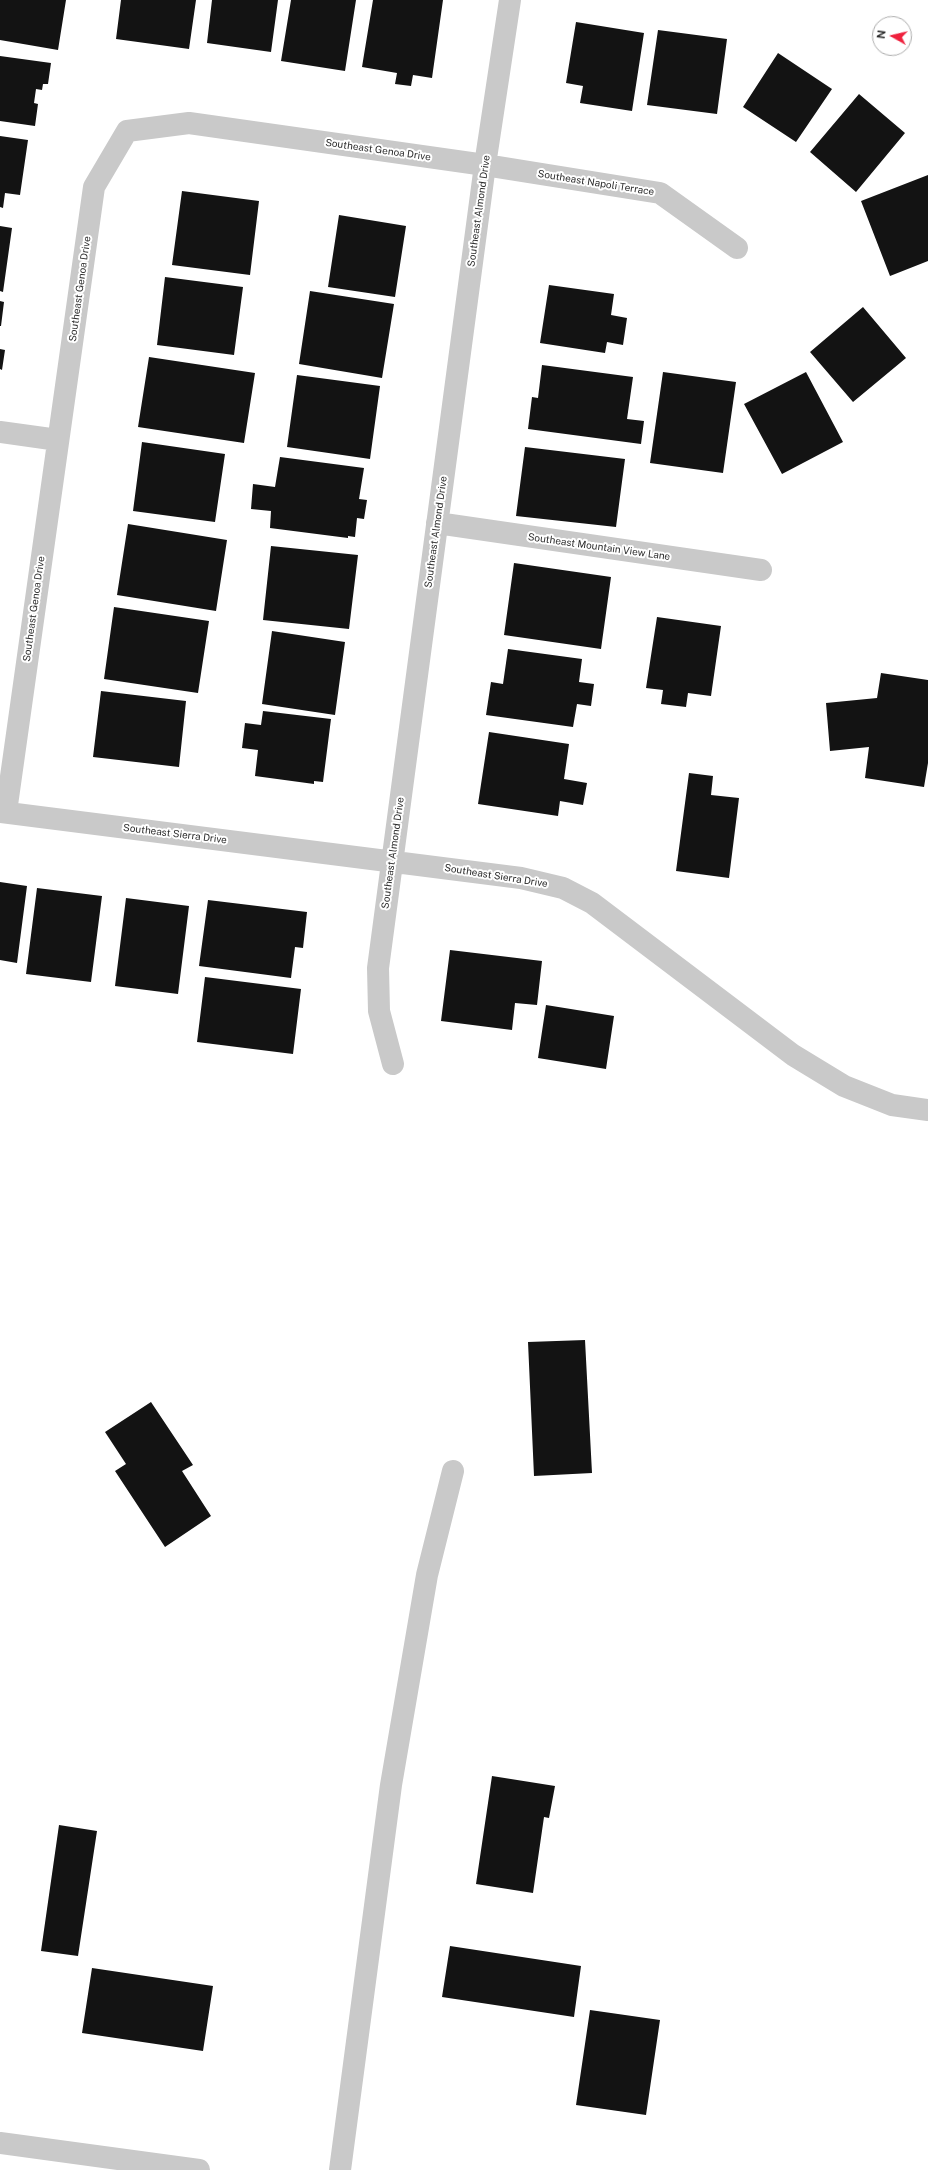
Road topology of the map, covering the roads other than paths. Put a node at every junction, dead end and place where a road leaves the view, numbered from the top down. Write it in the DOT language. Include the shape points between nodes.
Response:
graph roads {
  1 [pos="510,0"];
  2 [pos="485,165"];
  3 [pos="737,248"];
  4 [pos="0,432"];
  5 [pos="58,440"];
  6 [pos="437,523"];
  7 [pos="761,570"];
  8 [pos="3,812"];
  9 [pos="392,862"];
  10 [pos="393,1064"];
  11 [pos="928,1110"];
  12 [pos="453,1471"];
  13 [pos="0,2143"];
  14 [pos="199,2170"];
  15 [pos="340,2170"];
  1 -- 2 [label="street, Southeast Almond Drive"];
  2 -- 3 [label="street, Southeast Napoli Terrace" via="660,193"];
  2 -- 5 [label="street, Southeast Genoa Drive" via="188,123 127,131 94,187"];
  2 -- 6 [label="street, Southeast Almond Drive"];
  4 -- 5 [label="street"];
  5 -- 8 [label="street, Southeast Genoa Drive"];
  6 -- 7 [label="street, Southeast Mountain View Lane"];
  6 -- 9 [label="street, Southeast Almond Drive"];
  8 -- 9 [label="street, Southeast Sierra Drive"];
  9 -- 10 [label="street, Southeast Almond Drive" via="378,968 379,1011"];
  9 -- 11 [label="street, Southeast Sierra Drive" via="521,878 563,888 592,903 793,1055 844,1086 892,1105"];
  12 -- 15 [label="street" via="427,1576 391,1785"];
  13 -- 14 [label="street"];
}
